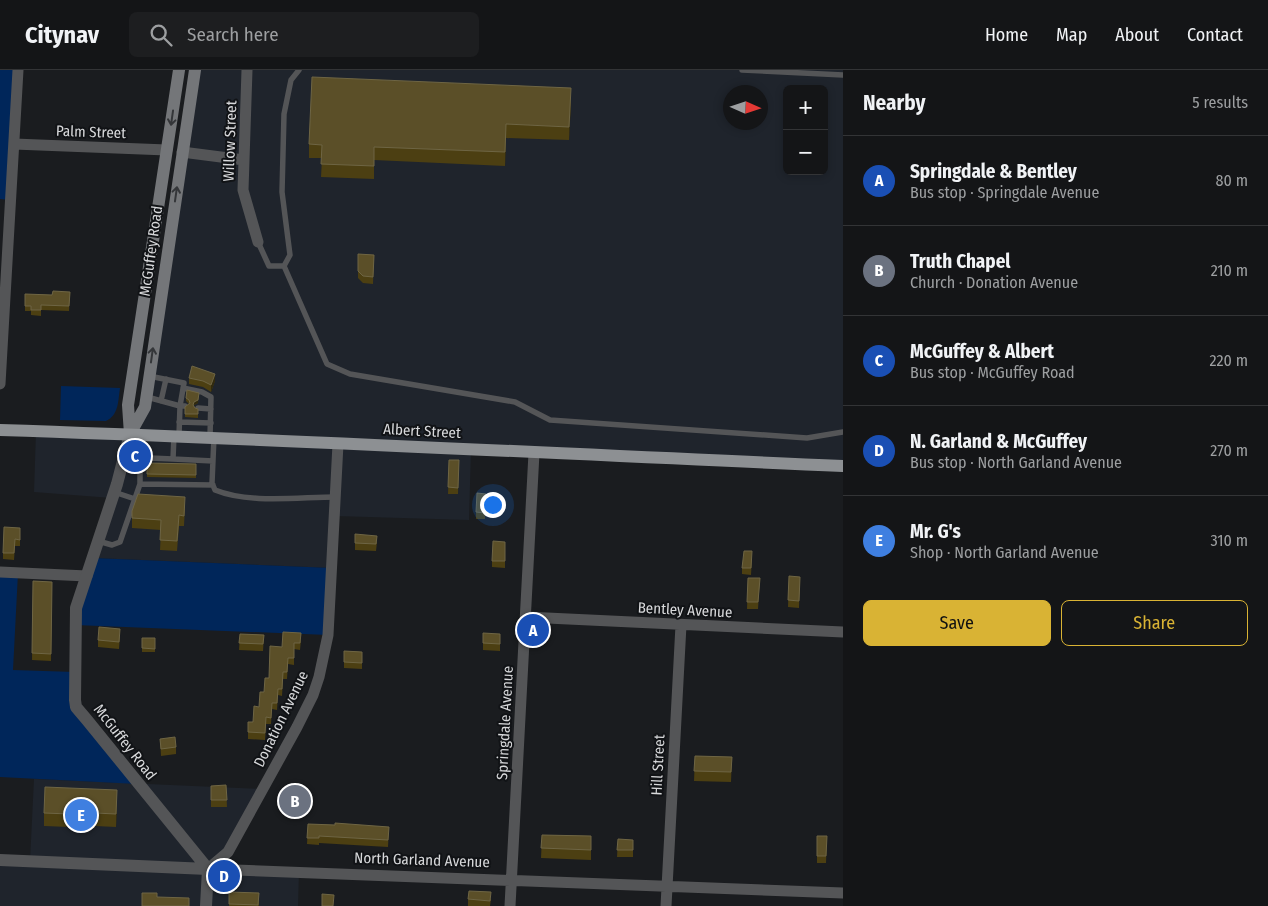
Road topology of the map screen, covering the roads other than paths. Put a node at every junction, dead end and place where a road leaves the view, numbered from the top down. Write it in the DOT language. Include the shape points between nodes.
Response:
graph roads {
  1 [pos="18,70"];
  2 [pos="179,70"];
  3 [pos="195,70"];
  4 [pos="248,70"];
  5 [pos="299,70"];
  6 [pos="742,70"];
  7 [pos="843,76"];
  8 [pos="14,144"];
  9 [pos="167,150"];
  10 [pos="182,152"];
  11 [pos="244,160"];
  12 [pos="5,200"];
  13 [pos="258,242"];
  14 [pos="284,266"];
  15 [pos="149,376"];
  16 [pos="166,379"];
  17 [pos="0,384"];
  18 [pos="183,388"];
  19 [pos="146,396"];
  20 [pos="161,401"];
  21 [pos="183,406"];
  22 [pos="198,408"];
  23 [pos="211,409"];
  24 [pos="179,422"];
  25 [pos="210,423"];
  26 [pos="0,430"];
  27 [pos="843,432"];
  28 [pos="130,434"];
  29 [pos="177,435"];
  30 [pos="212,437"];
  31 [pos="338,444"];
  32 [pos="534,453"];
  33 [pos="173,459"];
  34 [pos="213,461"];
  35 [pos="122,465"];
  36 [pos="843,466"];
  37 [pos="140,472"];
  38 [pos="140,484"];
  39 [pos="213,485"];
  40 [pos="114,492"];
  41 [pos="336,497"];
  42 [pos="135,499"];
  43 [pos="98,542"];
  44 [pos="0,572"];
  45 [pos="87,576"];
  46 [pos="526,617"];
  47 [pos="681,625"];
  48 [pos="843,632"];
  49 [pos="0,860"];
  50 [pos="208,869"];
  51 [pos="511,880"];
  52 [pos="667,886"];
  53 [pos="843,893"];
  54 [pos="206,906"];
  55 [pos="510,906"];
  56 [pos="666,906"];
  1 -- 8 [label="street"];
  2 -- 9 [label="main road, McGuffey Road, one-way"];
  3 -- 10 [label="main road, McGuffey Road"];
  4 -- 11 [label="street, Willow Street"];
  5 -- 14 [label="lane" via="291,80 284,114 282,192 290,255"];
  6 -- 7 [label="lane"];
  8 -- 9 [label="street, Palm Street"];
  8 -- 12 [label="street"];
  9 -- 28 [label="main road, McGuffey Road" via="128,405"];
  10 -- 11 [label="street"];
  15 -- 10 [label="main road, McGuffey Road, one-way"];
  11 -- 13 [label="street, Willow Street" via="243,190"];
  12 -- 17 [label="street"];
  13 -- 14 [label="lane" via="269,266"];
  14 -- 27 [label="lane" via="328,364 350,374 515,402 550,420 807,438"];
  15 -- 16 [label="lane"];
  15 -- 19 [label="main road, McGuffey Road"];
  16 -- 18 [label="lane" via="184,383"];
  16 -- 20 [label="lane"];
  18 -- 21 [label="lane"];
  18 -- 23 [label="lane" via="211,397"];
  19 -- 20 [label="lane"];
  19 -- 28 [label="main road, McGuffey Road" via="145,407"];
  20 -- 21 [label="lane"];
  21 -- 24 [label="lane"];
  22 -- 23 [label="lane"];
  23 -- 25 [label="lane"];
  24 -- 25 [label="lane"];
  24 -- 29 [label="lane"];
  25 -- 30 [label="lane"];
  26 -- 28 [label="main road, Albert Street"];
  28 -- 29 [label="main road, Albert Street"];
  28 -- 35 [label="street, McGuffey Road"];
  29 -- 30 [label="main road, Albert Street"];
  29 -- 33 [label="lane"];
  30 -- 31 [label="main road, Albert Street"];
  30 -- 34 [label="lane"];
  31 -- 32 [label="main road, Albert Street"];
  31 -- 41 [label="street, Donation Avenue"];
  32 -- 36 [label="main road, Albert Street"];
  32 -- 46 [label="street, Springdale Avenue"];
  33 -- 34 [label="lane"];
  33 -- 37 [label="lane" via="150,458 143,462"];
  34 -- 39 [label="lane"];
  35 -- 37 [label="lane"];
  35 -- 40 [label="street, McGuffey Road"];
  37 -- 38 [label="lane"];
  38 -- 39 [label="lane"];
  38 -- 42 [label="lane"];
  39 -- 41 [label="lane" via="215,490 225,494 247,498"];
  40 -- 42 [label="lane"];
  40 -- 43 [label="street, McGuffey Road"];
  41 -- 50 [label="street, Donation Avenue" via="328,634 313,695 228,852"];
  42 -- 43 [label="lane" via="120,542 112,545"];
  43 -- 45 [label="street, McGuffey Road"];
  44 -- 45 [label="street"];
  45 -- 50 [label="street, McGuffey Road" via="76,608 76,707"];
  46 -- 47 [label="street, Bentley Avenue"];
  46 -- 51 [label="street, Springdale Avenue"];
  47 -- 48 [label="street, Bentley Avenue"];
  47 -- 52 [label="street, Hill Street"];
  49 -- 50 [label="street, North Garland Avenue"];
  50 -- 51 [label="street, North Garland Avenue"];
  50 -- 54 [label="street"];
  51 -- 52 [label="street, North Garland Avenue"];
  51 -- 55 [label="street, Springdale Avenue"];
  52 -- 53 [label="street, North Garland Avenue"];
  52 -- 56 [label="street, Hill Street"];
}
